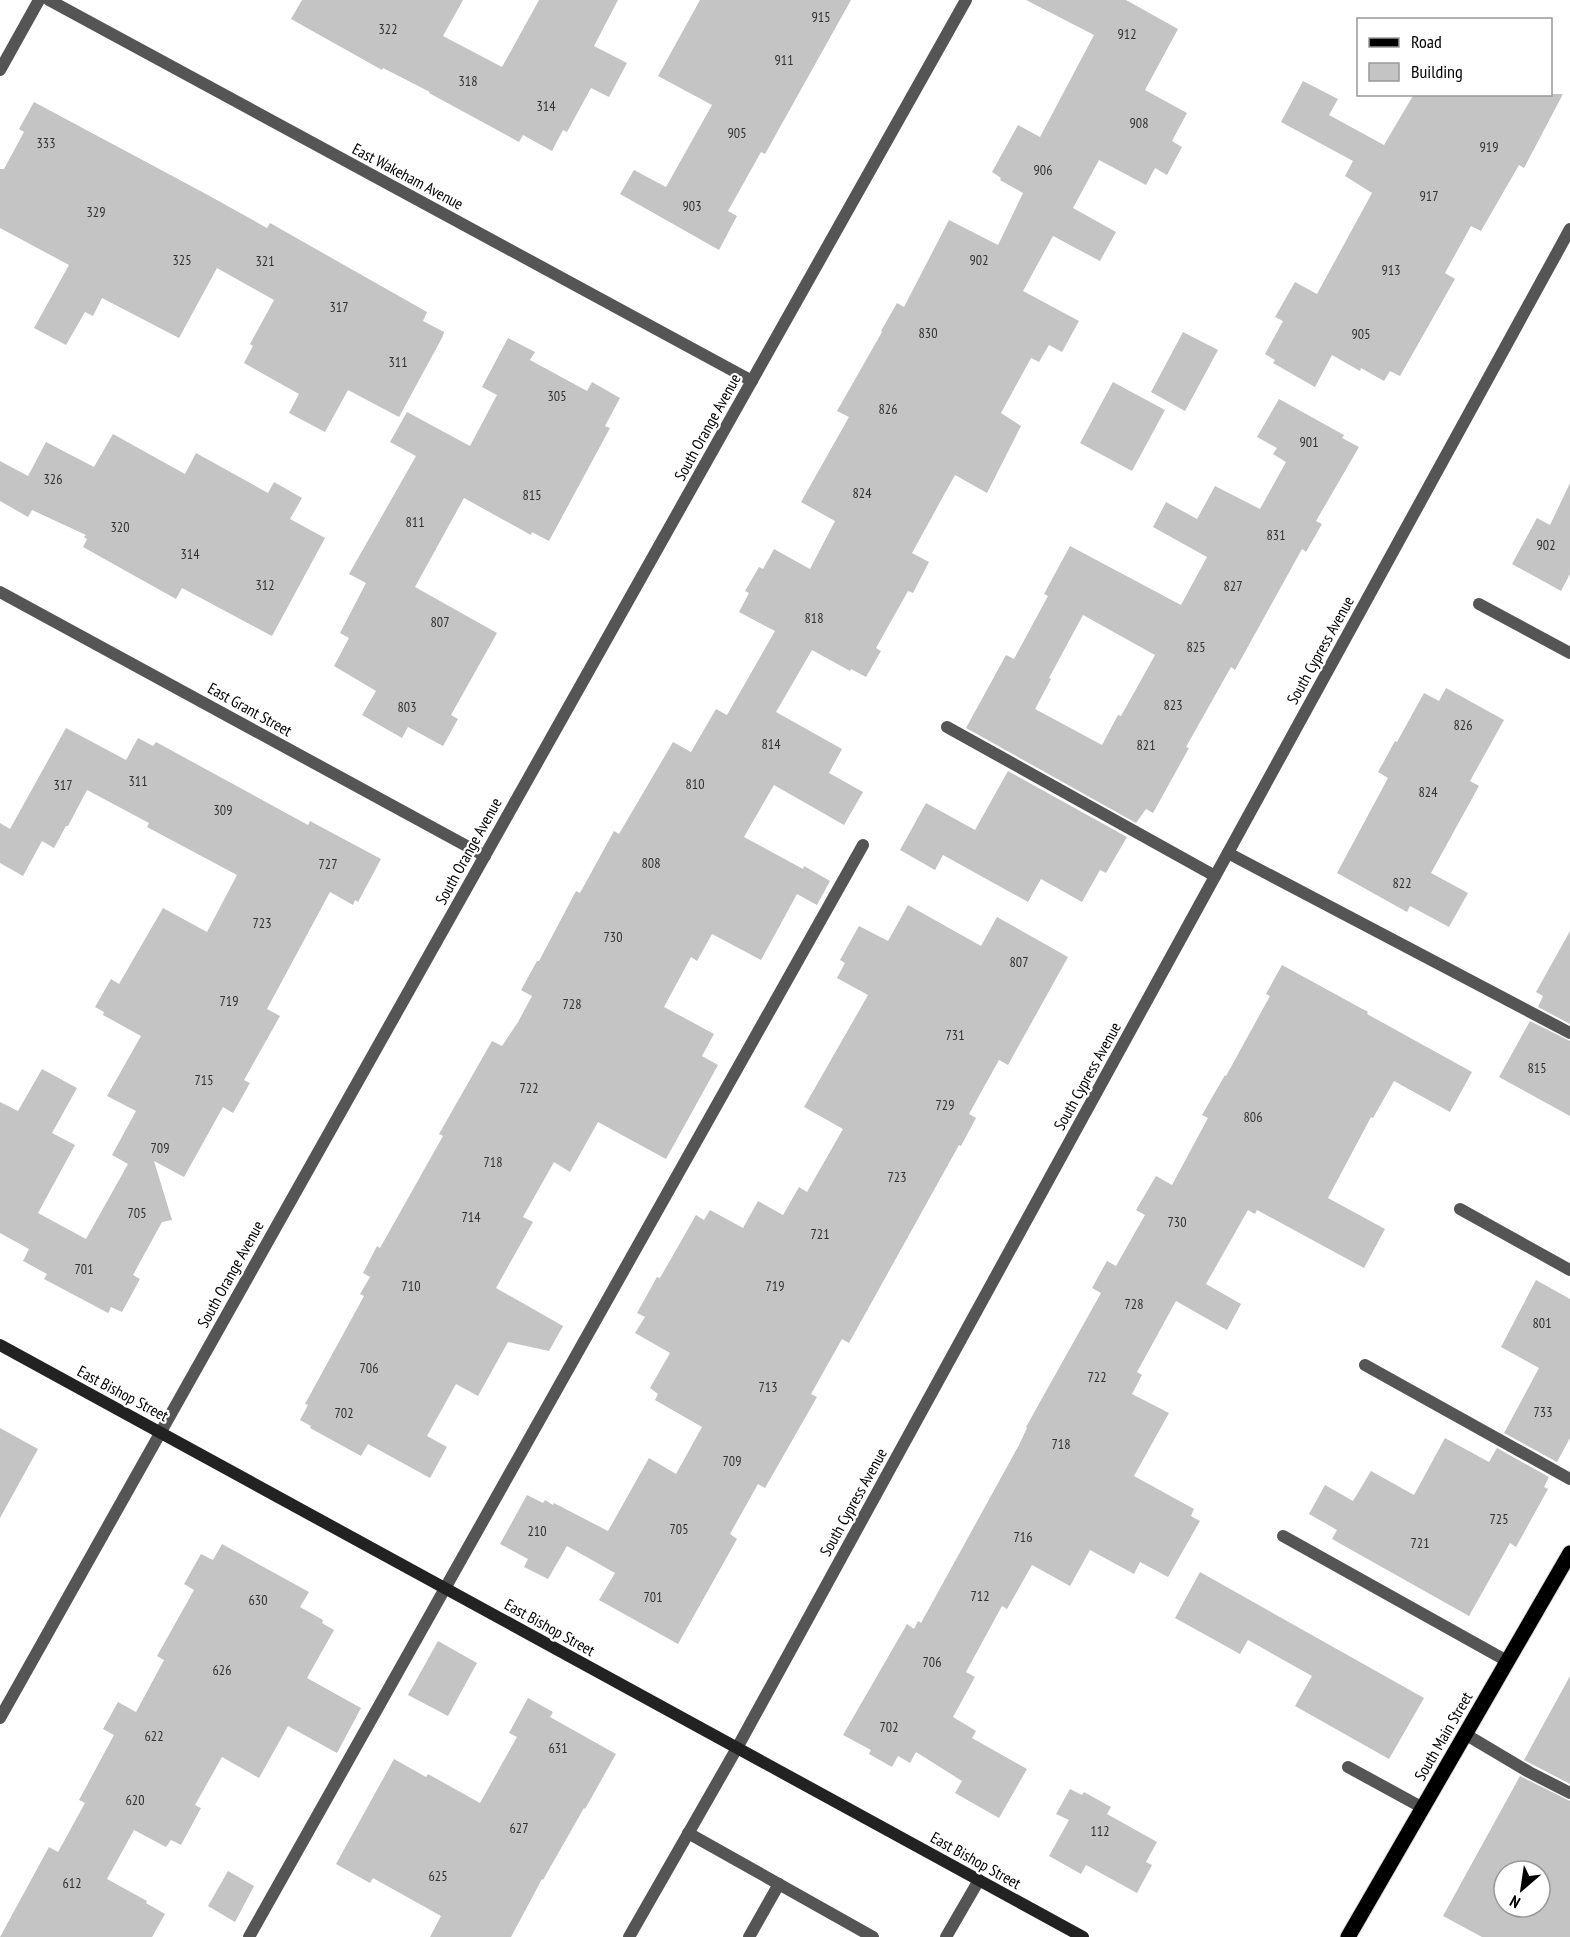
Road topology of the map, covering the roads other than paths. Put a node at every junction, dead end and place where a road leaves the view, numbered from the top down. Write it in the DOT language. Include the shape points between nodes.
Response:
graph roads {
  1 [pos="39,0"];
  2 [pos="49,0"];
  3 [pos="966,0"];
  4 [pos="0,70"];
  5 [pos="1570,229"];
  6 [pos="752,381"];
  7 [pos="0,592"];
  8 [pos="1479,604"];
  9 [pos="1570,653"];
  10 [pos="947,727"];
  11 [pos="863,845"];
  12 [pos="1228,854"];
  13 [pos="484,856"];
  14 [pos="1215,876"];
  15 [pos="1570,1033"];
  16 [pos="1461,1209"];
  17 [pos="1570,1270"];
  18 [pos="0,1345"];
  19 [pos="1365,1365"];
  20 [pos="161,1432"];
  21 [pos="1570,1479"];
  22 [pos="1283,1536"];
  23 [pos="1570,1552"];
  24 [pos="445,1588"];
  25 [pos="1507,1660"];
  26 [pos="0,1718"];
  27 [pos="1465,1734"];
  28 [pos="737,1748"];
  29 [pos="1348,1767"];
  30 [pos="1570,1793"];
  31 [pos="1423,1808"];
  32 [pos="688,1833"];
  33 [pos="979,1880"];
  34 [pos="779,1884"];
  35 [pos="249,1937"];
  36 [pos="629,1937"];
  37 [pos="749,1937"];
  38 [pos="873,1937"];
  39 [pos="946,1937"];
  40 [pos="1083,1937"];
  41 [pos="1348,1937"];
  1 -- 4 [label="street"];
  2 -- 6 [label="street, East Wakeham Avenue"];
  3 -- 6 [label="street, South Orange Avenue"];
  5 -- 12 [label="street, South Cypress Avenue"];
  6 -- 13 [label="street, South Orange Avenue"];
  7 -- 13 [label="street, East Grant Street"];
  8 -- 9 [label="street"];
  10 -- 14 [label="street"];
  11 -- 24 [label="street"];
  12 -- 14 [label="street, South Cypress Avenue"];
  12 -- 15 [label="street"];
  13 -- 20 [label="street, South Orange Avenue"];
  14 -- 28 [label="street, South Cypress Avenue"];
  16 -- 17 [label="street"];
  18 -- 20 [label="street, East Bishop Street"];
  19 -- 21 [label="street"];
  20 -- 24 [label="street, East Bishop Street"];
  20 -- 26 [label="street, South Orange Avenue"];
  22 -- 25 [label="street"];
  23 -- 25 [label="main road, South Main Street"];
  24 -- 28 [label="street, East Bishop Street"];
  24 -- 35 [label="street"];
  25 -- 27 [label="main road, South Main Street"];
  27 -- 30 [label="street"];
  27 -- 31 [label="main road, South Main Street"];
  28 -- 32 [label="street, South Cypress Avenue"];
  28 -- 33 [label="street, East Bishop Street"];
  29 -- 31 [label="street"];
  31 -- 41 [label="main road, South Main Street"];
  32 -- 34 [label="street"];
  32 -- 36 [label="street, South Cypress Avenue"];
  33 -- 39 [label="street"];
  33 -- 40 [label="street, East Bishop Street"];
  34 -- 37 [label="street"];
  34 -- 38 [label="street"];
}
